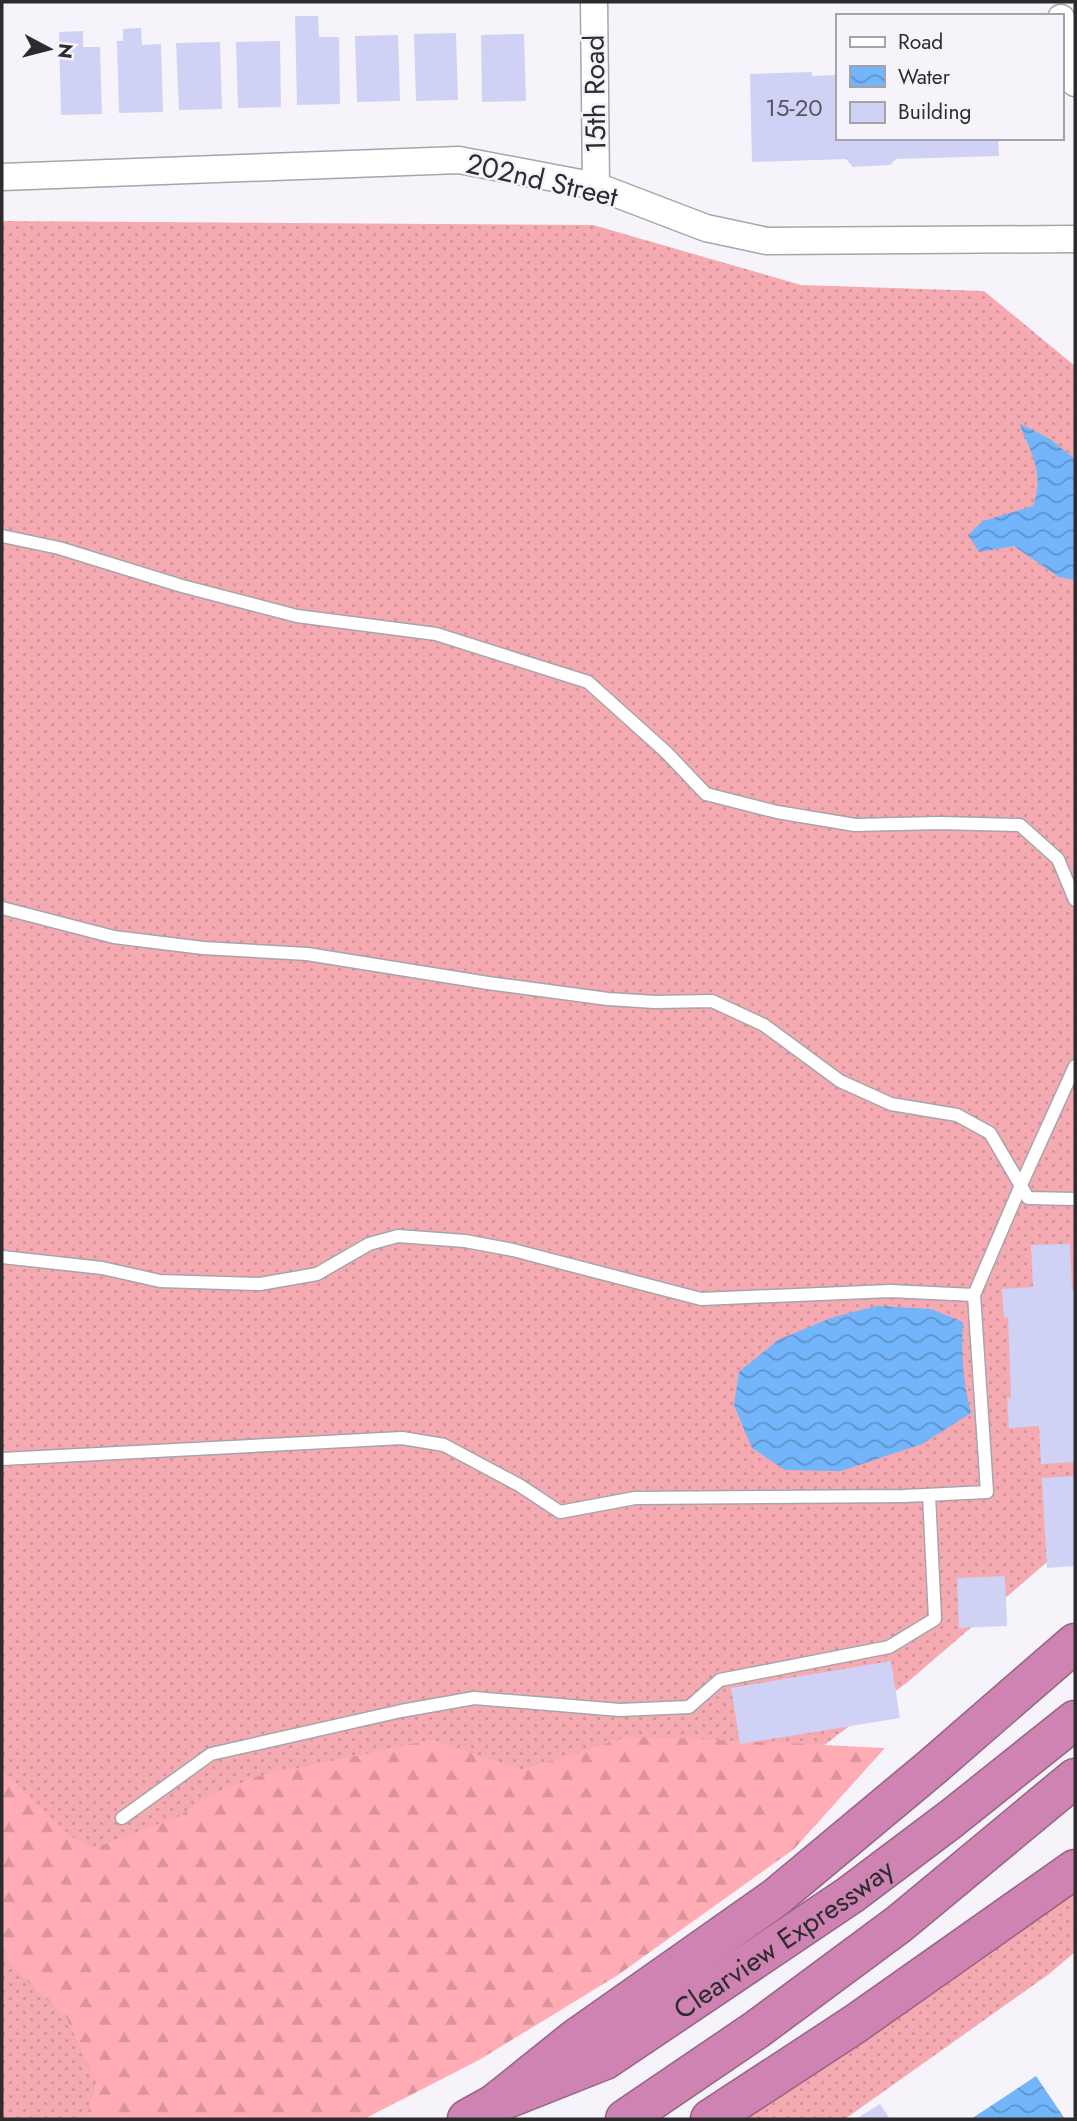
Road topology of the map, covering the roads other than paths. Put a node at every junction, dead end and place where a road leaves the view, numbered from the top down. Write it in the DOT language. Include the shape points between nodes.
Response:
graph roads {
  1 [pos="594,2"];
  2 [pos="1063,26"];
  3 [pos="1075,83"];
  4 [pos="2,177"];
  5 [pos="596,186"];
  6 [pos="1075,239"];
  7 [pos="2,536"];
  8 [pos="1075,900"];
  9 [pos="2,908"];
  10 [pos="1075,1066"];
  11 [pos="1021,1185"];
  12 [pos="1075,1199"];
  13 [pos="2,1257"];
  14 [pos="974,1295"];
  15 [pos="2,1459"];
  16 [pos="929,1495"];
  17 [pos="1075,1643"];
  18 [pos="1075,1720"];
  19 [pos="1075,1778"];
  20 [pos="122,1818"];
  21 [pos="1075,1869"];
  22 [pos="481,2112"];
  23 [pos="625,2119"];
  24 [pos="710,2119"];
  1 -- 5 [label="street, 15th Road"];
  2 -- 3 [label="street"];
  4 -- 5 [label="street, 202nd Street" via="459,160"];
  5 -- 6 [label="street, 202nd Street" via="706,228 767,241"];
  7 -- 8 [label="lane" via="297,616 436,634 588,682 667,751 706,794 855,825 1020,825 1058,859"];
  9 -- 11 [label="lane" via="114,937 307,954 608,999 712,1001 764,1025 840,1081 891,1104 957,1115 990,1133"];
  10 -- 11 [label="lane"];
  11 -- 12 [label="lane" via="1028,1198"];
  11 -- 14 [label="lane"];
  13 -- 14 [label="lane" via="102,1268 160,1281 260,1284 317,1274 369,1244 398,1236 513,1250 701,1299 890,1291"];
  14 -- 16 [label="lane" via="987,1492"];
  15 -- 16 [label="lane" via="402,1438 444,1445 560,1512 635,1498"];
  16 -- 20 [label="lane" via="934,1619 889,1647 720,1680 689,1707 620,1710 474,1698 388,1714 211,1754"];
  17 -- 22 [label="highway" via="775,1898 575,2039"];
  18 -- 22 [label="highway, Clearview Expressway" via="850,1895 606,2060"];
  19 -- 23 [label="highway, Clearview Expressway" via="899,1924"];
  21 -- 24 [label="highway" via="855,2024"];
}
